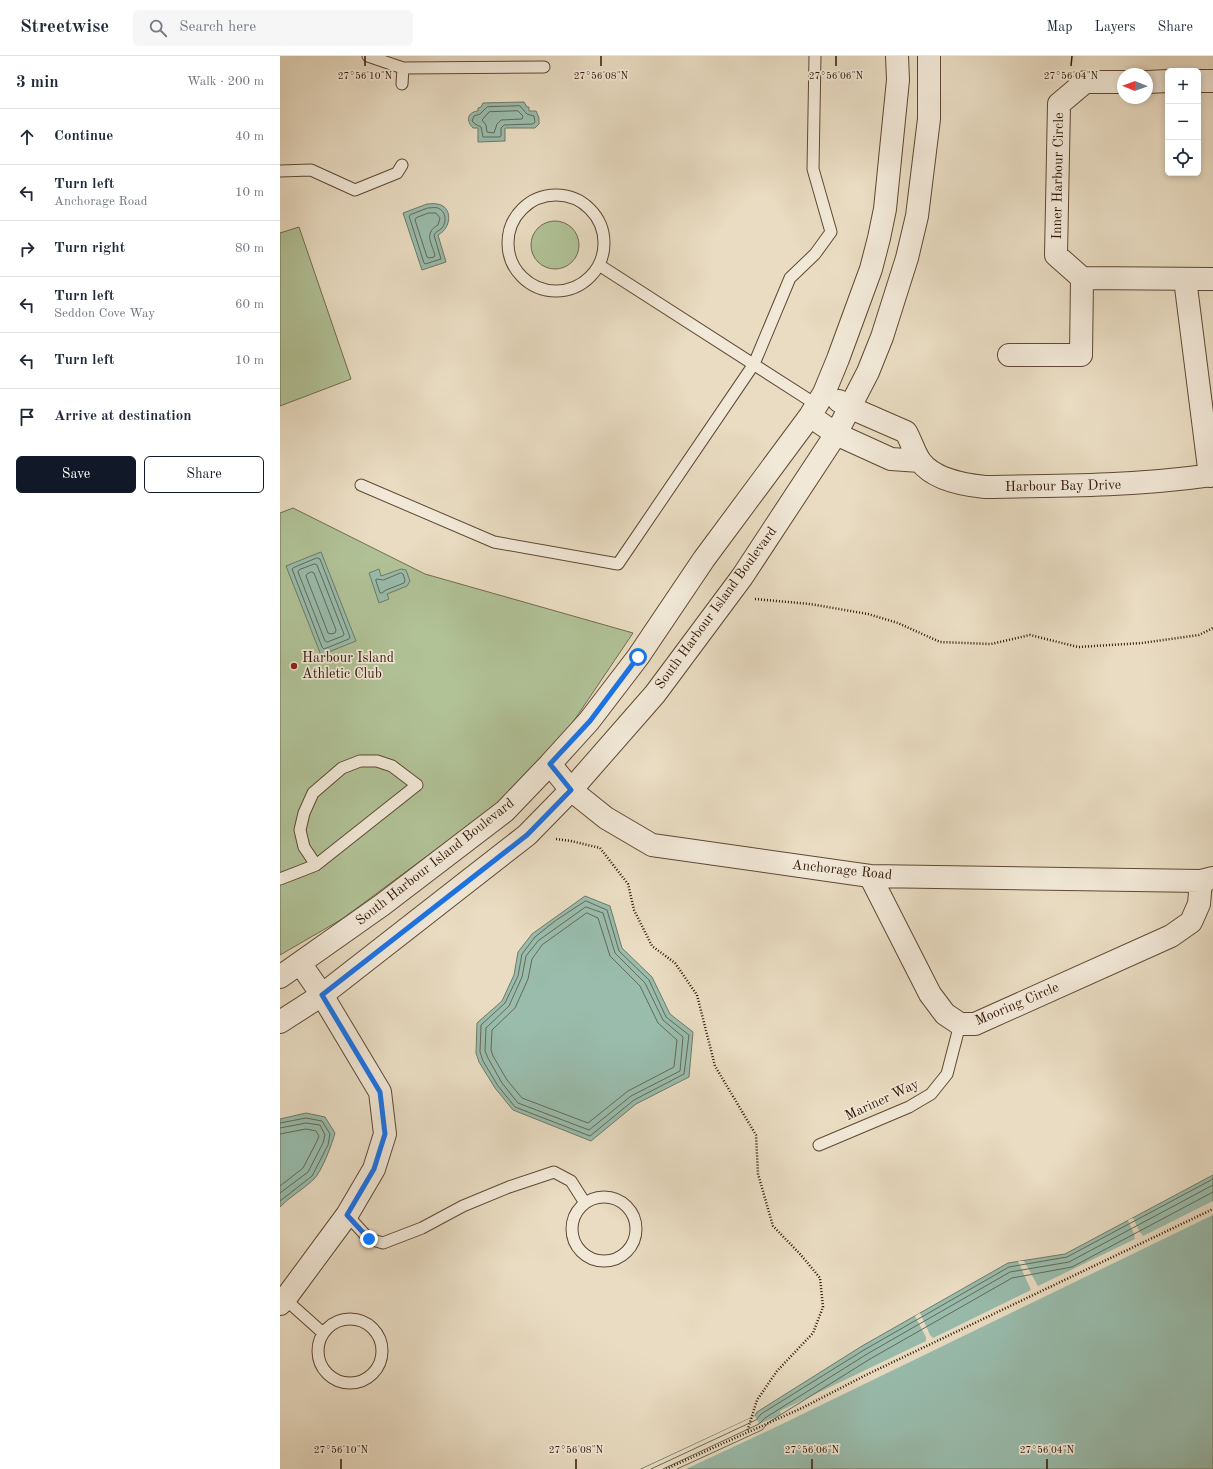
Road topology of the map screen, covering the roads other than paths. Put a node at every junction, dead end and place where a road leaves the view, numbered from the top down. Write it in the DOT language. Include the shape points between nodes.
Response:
graph roads {
  1 [pos="368,56"];
  2 [pos="815,56"];
  3 [pos="897,56"];
  4 [pos="929,56"];
  5 [pos="544,67"];
  6 [pos="403,68"];
  7 [pos="1165,81"];
  8 [pos="1201,81"];
  9 [pos="1213,81"];
  10 [pos="1117,82"];
  11 [pos="1153,82"];
  12 [pos="402,84"];
  13 [pos="402,164"];
  14 [pos="280,171"];
  15 [pos="599,265"];
  16 [pos="1082,278"];
  17 [pos="1185,279"];
  18 [pos="1213,279"];
  19 [pos="1009,355"];
  20 [pos="754,364"];
  21 [pos="817,405"];
  22 [pos="851,408"];
  23 [pos="836,434"];
  24 [pos="920,461"];
  25 [pos="1212,475"];
  26 [pos="361,485"];
  27 [pos="550,764"];
  28 [pos="571,790"];
  29 [pos="316,865"];
  30 [pos="870,876"];
  31 [pos="280,879"];
  32 [pos="1207,879"];
  33 [pos="300,963"];
  34 [pos="280,977"];
  35 [pos="322,995"];
  36 [pos="280,1022"];
  37 [pos="960,1024"];
  38 [pos="819,1145"];
  39 [pos="585,1203"];
  40 [pos="347,1215"];
  41 [pos="283,1301"];
  42 [pos="323,1333"];
  1 -- 6 [label="lane"];
  2 -- 20 [label="lane" via="813,169 832,232 815,254 790,278"];
  3 -- 21 [label="street, South Harbour Island Boulevard" via="898,80 885,210 879,238 871,269"];
  4 -- 22 [label="street, South Harbour Island Boulevard" via="929,119 917,216 887,322"];
  5 -- 6 [label="lane"];
  6 -- 12 [label="lane"];
  7 -- 11 [label="street"];
  8 -- 9 [label="street"];
  10 -- 16 [label="street, Inner Harbour Circle" via="1085,82 1059,104 1056,255"];
  13 -- 14 [label="lane" via="396,173 355,190 311,170"];
  15 -- 15 [label="lane" via="604,251 602,228 590,209 578,200 564,195 549,195 534,200 522,209 512,223 508,239 510,256 516,271 528,283 544,290 560,292 576,287 590,278"];
  15 -- 20 [label="lane"];
  16 -- 17 [label="street"];
  16 -- 19 [label="street" via="1081,355"];
  17 -- 18 [label="street"];
  17 -- 25 [label="street"];
  20 -- 21 [label="lane"];
  20 -- 26 [label="lane" via="618,564 494,542"];
  21 -- 22 [label="street, Harbour Bay Drive"];
  21 -- 23 [label="street"];
  21 -- 27 [label="street, South Harbour Island Boulevard" via="704,559 638,657 590,721"];
  22 -- 23 [label="street, South Harbour Island Boulevard"];
  22 -- 24 [label="street, Harbour Bay Drive" via="906,432"];
  23 -- 24 [label="street" via="892,459"];
  23 -- 28 [label="street, South Harbour Island Boulevard" via="727,597 655,694"];
  24 -- 25 [label="street, Harbour Bay Drive" via="933,472 949,480 967,486 985,487 1106,485 1160,482"];
  27 -- 28 [label="street, Anchorage Road"];
  27 -- 33 [label="street, South Harbour Island Boulevard" via="505,811 382,905"];
  28 -- 30 [label="street, Anchorage Road" via="606,818 652,845"];
  28 -- 35 [label="street, South Harbour Island Boulevard" via="527,835"];
  29 -- 29 [label="lane" via="340,846 417,785 392,766 377,761 360,761 342,768 313,792 304,813 300,830 304,847"];
  29 -- 31 [label="lane"];
  30 -- 32 [label="street, Anchorage Road"];
  30 -- 37 [label="street, Mooring Circle" via="930,994 945,1014"];
  32 -- 37 [label="street, Mooring Circle" via="1192,922 1171,936 975,1024"];
  33 -- 34 [label="street, South Harbour Island Boulevard"];
  33 -- 35 [label="street"];
  35 -- 36 [label="street, South Harbour Island Boulevard"];
  35 -- 40 [label="street" via="380,1092 385,1134 374,1169"];
  37 -- 38 [label="lane, Mariner Way" via="947,1074 931,1094 909,1107"];
  39 -- 39 [label="lane" via="573,1222 572,1233 575,1243 582,1253 591,1259 602,1262 622,1256 629,1249 635,1235 635,1220 630,1210 623,1203 604,1197"];
  39 -- 40 [label="lane" via="571,1181 554,1172 463,1206 422,1228 383,1243 369,1239"];
  40 -- 41 [label="street"];
  41 -- 42 [label="lane"];
  42 -- 42 [label="lane" via="319,1342 320,1364 334,1380 344,1384 355,1384 373,1374 380,1365 383,1354 378,1334 361,1320 340,1320"];
}
